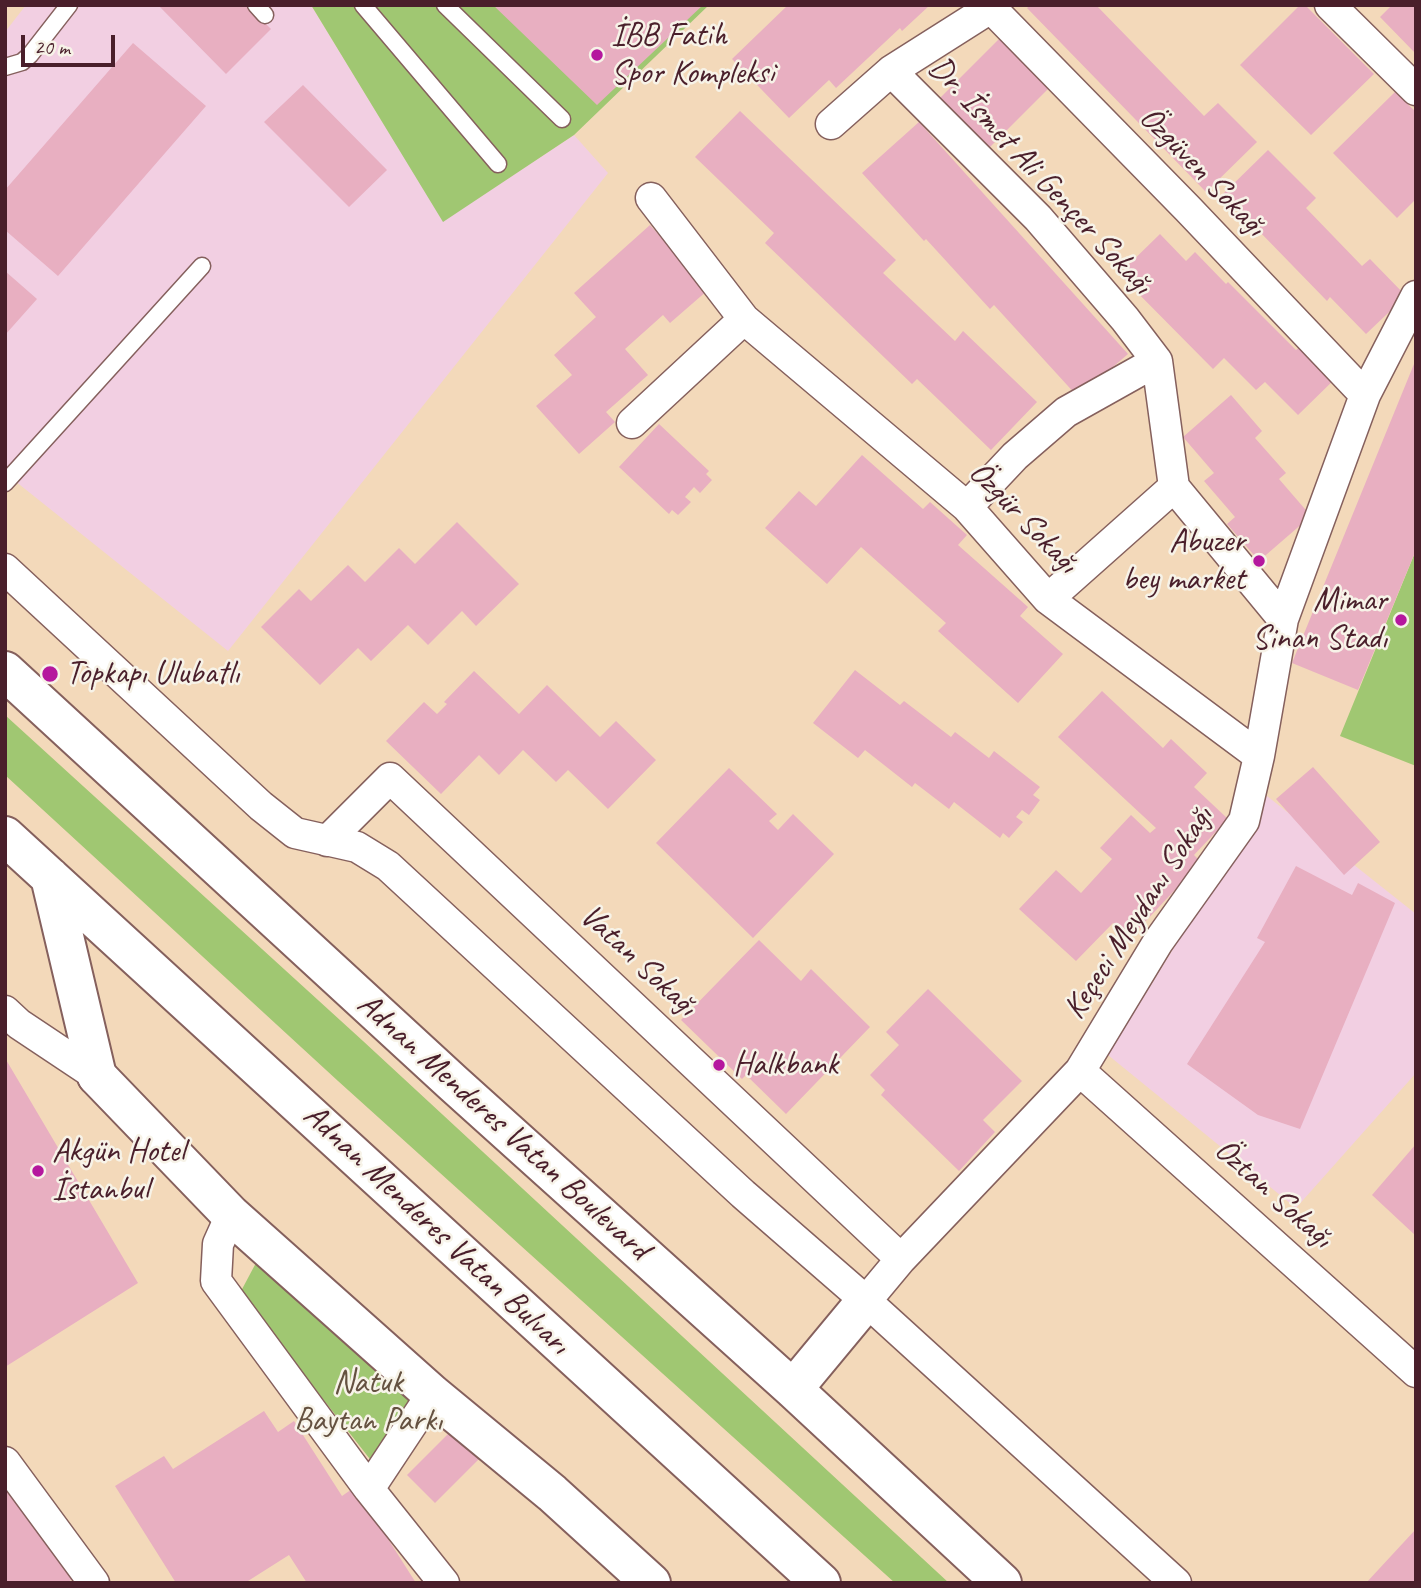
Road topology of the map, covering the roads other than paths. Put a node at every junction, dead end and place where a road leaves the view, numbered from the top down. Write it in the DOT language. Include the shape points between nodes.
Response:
graph roads {
  1 [pos="69,5"];
  2 [pos="385,5"];
  3 [pos="445,5"];
  4 [pos="1330,5"];
  5 [pos="990,7"];
  6 [pos="368,11"];
  7 [pos="5,67"];
  8 [pos="891,71"];
  9 [pos="1416,90"];
  10 [pos="562,119"];
  11 [pos="831,124"];
  12 [pos="498,163"];
  13 [pos="651,198"];
  14 [pos="202,266"];
  15 [pos="1416,296"];
  16 [pos="744,319"];
  17 [pos="1157,361"];
  18 [pos="1365,395"];
  19 [pos="632,423"];
  20 [pos="5,483"];
  21 [pos="1174,487"];
  22 [pos="967,508"];
  23 [pos="5,569"];
  24 [pos="1048,599"];
  25 [pos="1283,619"];
  26 [pos="5,671"];
  27 [pos="1259,756"];
  28 [pos="5,836"];
  29 [pos="327,841"];
  30 [pos="50,877"];
  31 [pos="5,1011"];
  32 [pos="1080,1071"];
  33 [pos="97,1076"];
  34 [pos="231,1216"];
  35 [pos="901,1259"];
  36 [pos="866,1301"];
  37 [pos="1416,1372"];
  38 [pos="793,1389"];
  39 [pos="432,1394"];
  40 [pos="5,1462"];
  41 [pos="369,1489"];
  42 [pos="94,1583"];
  43 [pos="444,1583"];
  44 [pos="651,1583"];
  45 [pos="821,1583"];
  46 [pos="1002,1583"];
  47 [pos="1176,1583"];
  1 -- 7 [label="lane" via="30,55"];
  2 -- 6 [label="lane"];
  3 -- 10 [label="lane"];
  4 -- 9 [label="street"];
  5 -- 8 [label="street"];
  5 -- 18 [label="street, Özgüven Sokağı"];
  6 -- 12 [label="lane"];
  8 -- 11 [label="street"];
  8 -- 17 [label="street, Dr. İsmet Ali Gençer Sokağı" via="1038,218"];
  13 -- 16 [label="street, Özgür Sokağı"];
  14 -- 20 [label="lane"];
  15 -- 18 [label="street, Keçeci Meydanı Sokağı"];
  16 -- 19 [label="street"];
  16 -- 22 [label="street, Özgür Sokağı"];
  17 -- 21 [label="street, Dr. İsmet Ali Gençer Sokağı"];
  17 -- 22 [label="street" via="1066,412 1015,456"];
  18 -- 25 [label="street, Keçeci Meydanı Sokağı"];
  21 -- 24 [label="street"];
  21 -- 25 [label="street"];
  22 -- 24 [label="street, Özgür Sokağı"];
  23 -- 29 [label="street" via="261,806 295,834"];
  24 -- 27 [label="street, Özgür Sokağı"];
  25 -- 27 [label="street, Keçeci Meydanı Sokağı"];
  26 -- 38 [label="main road, Adnan Menderes Vatan Boulevard"];
  27 -- 32 [label="street, Keçeci Meydanı Sokağı" via="1244,821 1158,942"];
  28 -- 30 [label="main road"];
  29 -- 35 [label="street, Vatan Sokağı" via="390,778"];
  29 -- 36 [label="street" via="357,847 388,866 743,1194"];
  30 -- 33 [label="main road"];
  30 -- 45 [label="main road, Adnan Menderes Vatan Bulvarı"];
  31 -- 33 [label="street"];
  32 -- 35 [label="street, Keçeci Meydanı Sokağı"];
  32 -- 37 [label="street, Öztan Sokağı"];
  33 -- 34 [label="main road"];
  34 -- 39 [label="main road"];
  34 -- 41 [label="street" via="218,1244 216,1281"];
  35 -- 36 [label="street, Keçeci Meydanı Sokağı"];
  36 -- 38 [label="main road"];
  36 -- 47 [label="street"];
  38 -- 46 [label="main road, Adnan Menderes Vatan Boulevard"];
  39 -- 41 [label="street"];
  39 -- 44 [label="main road"];
  40 -- 42 [label="street"];
  41 -- 43 [label="street"];
}
